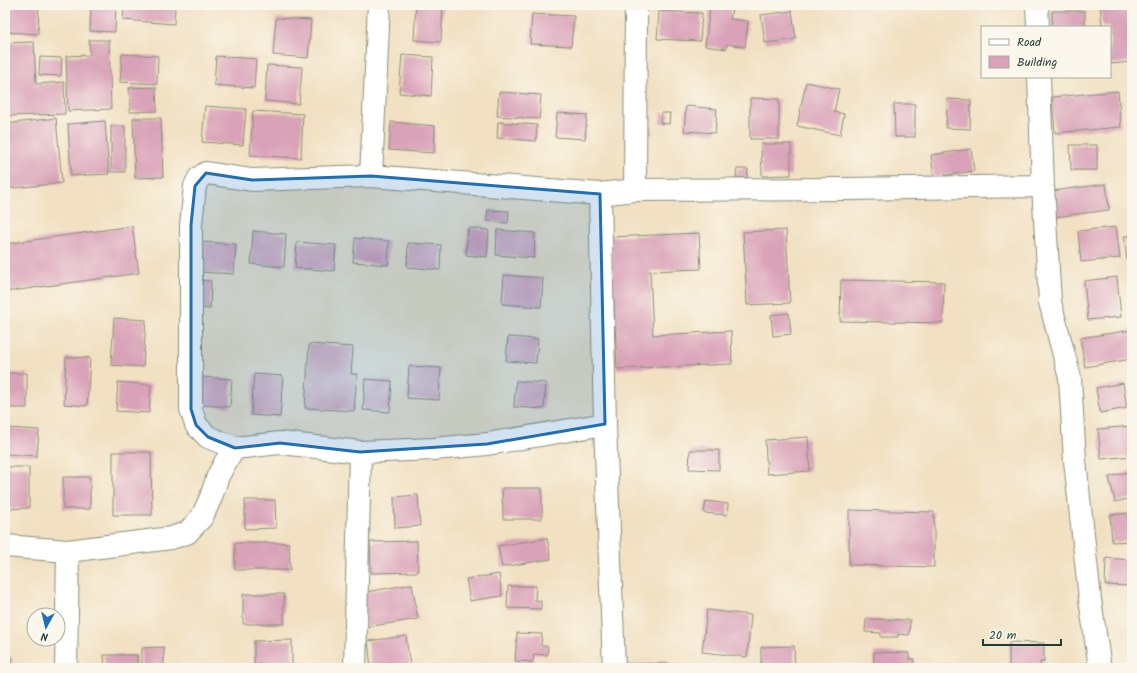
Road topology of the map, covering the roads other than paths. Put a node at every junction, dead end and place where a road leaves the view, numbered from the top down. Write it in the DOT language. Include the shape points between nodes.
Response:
graph roads {
  1 [pos="379,5"];
  2 [pos="636,5"];
  3 [pos="1037,5"];
  4 [pos="1038,26"];
  5 [pos="1039,78"];
  6 [pos="371,176"];
  7 [pos="1043,186"];
  8 [pos="635,190"];
  9 [pos="600,194"];
  10 [pos="605,424"];
  11 [pos="235,448"];
  12 [pos="360,452"];
  13 [pos="5,546"];
  14 [pos="68,551"];
  15 [pos="66,668"];
  16 [pos="355,668"];
  17 [pos="614,668"];
  18 [pos="1100,668"];
  1 -- 6 [label="street"];
  2 -- 8 [label="street"];
  3 -- 4 [label="street"];
  5 -- 7 [label="street"];
  6 -- 9 [label="street"];
  6 -- 11 [label="street" via="252,180 206,173 199,178 195,186 191,225 191,409 196,425 208,437"];
  7 -- 8 [label="street"];
  7 -- 18 [label="street" via="1050,302 1070,378 1076,468"];
  8 -- 9 [label="street"];
  9 -- 10 [label="street"];
  10 -- 12 [label="street" via="487,444"];
  10 -- 17 [label="street"];
  11 -- 12 [label="street" via="280,443"];
  11 -- 14 [label="street" via="218,476 202,517 187,534"];
  12 -- 16 [label="street"];
  13 -- 14 [label="street"];
  14 -- 15 [label="street"];
}
